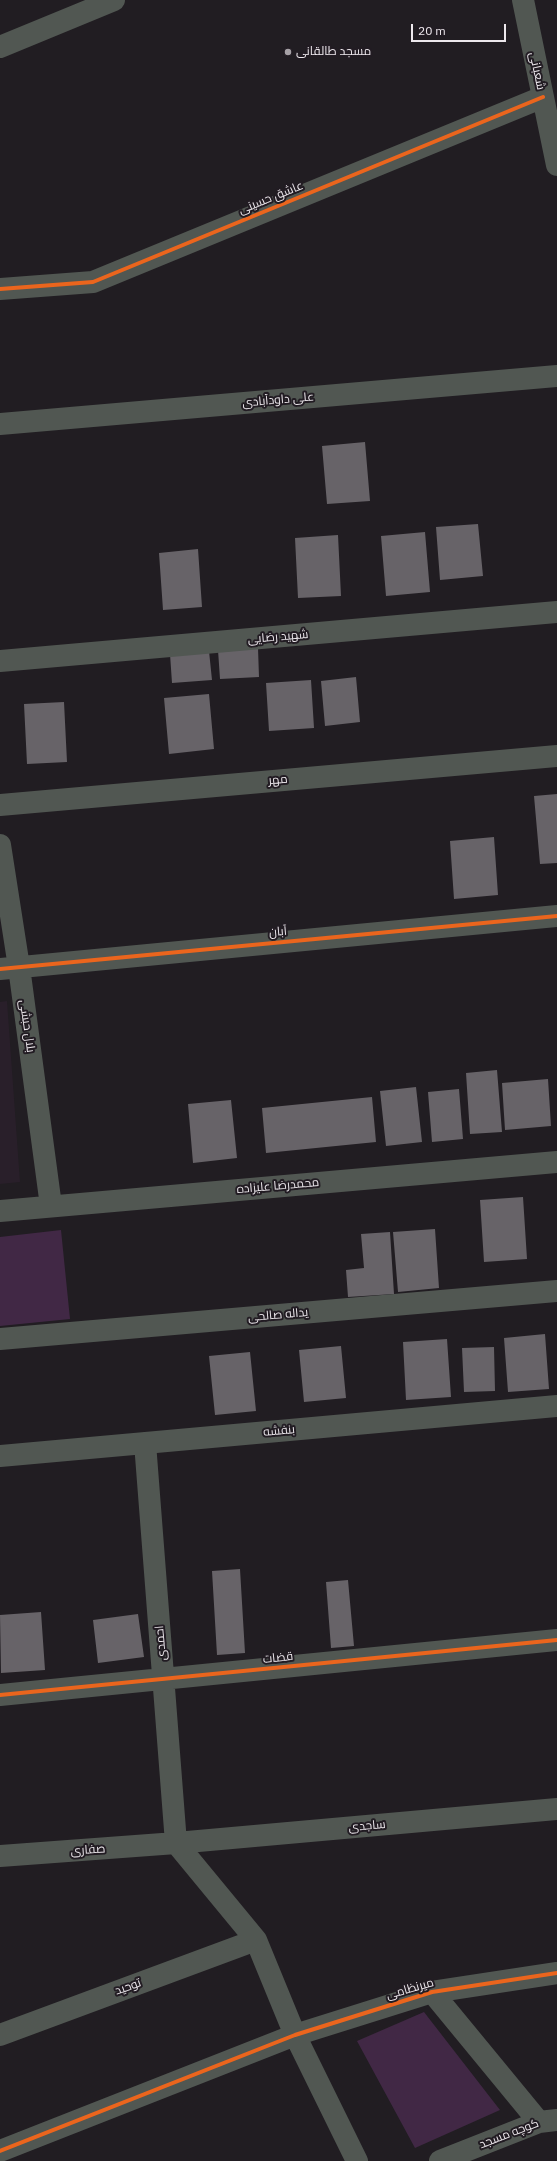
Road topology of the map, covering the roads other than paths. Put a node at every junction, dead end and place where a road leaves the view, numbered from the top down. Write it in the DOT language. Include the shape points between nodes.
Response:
graph roads {
  1 [pos="114,0"];
  2 [pos="523,0"];
  3 [pos="0,47"];
  4 [pos="543,97"];
  5 [pos="557,165"];
  6 [pos="0,289"];
  7 [pos="557,376"];
  8 [pos="0,424"];
  9 [pos="557,612"];
  10 [pos="0,662"];
  11 [pos="557,756"];
  12 [pos="0,805"];
  13 [pos="0,846"];
  14 [pos="557,916"];
  15 [pos="9,968"];
  16 [pos="557,1162"];
  17 [pos="50,1206"];
  18 [pos="0,1211"];
  19 [pos="557,1291"];
  20 [pos="0,1339"];
  21 [pos="557,1406"];
  22 [pos="145,1443"];
  23 [pos="0,1456"];
  24 [pos="557,1640"];
  25 [pos="164,1679"];
  26 [pos="0,1695"];
  27 [pos="557,1809"];
  28 [pos="176,1843"];
  29 [pos="0,1856"];
  30 [pos="256,1940"];
  31 [pos="557,1973"];
  32 [pos="432,1992"];
  33 [pos="0,2034"];
  34 [pos="295,2035"];
  35 [pos="548,2121"];
  36 [pos="0,2151"];
  37 [pos="357,2161"];
  38 [pos="440,2161"];
  1 -- 3 [label="street"];
  2 -- 4 [label="street, شعبانی"];
  4 -- 5 [label="street, شعبانی"];
  4 -- 6 [label="street, عاشق حسینی" via="93,282"];
  7 -- 8 [label="street, علی داودآبادی"];
  9 -- 10 [label="street, شهید رضایی"];
  11 -- 12 [label="street, مهر"];
  13 -- 15 [label="street, بلال حبشی"];
  14 -- 15 [label="street, آبان"];
  15 -- 17 [label="street, بلال حبشی"];
  16 -- 17 [label="street, محمدرضا علیزاده"];
  17 -- 18 [label="street, محمدرضا علیزاده"];
  19 -- 20 [label="street, یداله صالحی"];
  21 -- 22 [label="street, بنفشه"];
  22 -- 23 [label="street, بنفشه"];
  22 -- 25 [label="street, احمدی"];
  24 -- 25 [label="street, قضات"];
  25 -- 26 [label="street, قضات"];
  25 -- 28 [label="street, احمدی"];
  27 -- 28 [label="street, ساجدی"];
  28 -- 29 [label="street, صفاری"];
  28 -- 30 [label="street"];
  30 -- 33 [label="street, توحید"];
  30 -- 34 [label="street"];
  31 -- 32 [label="street, میرنظامی"];
  32 -- 34 [label="street, میرنظامی"];
  32 -- 35 [label="street"];
  34 -- 36 [label="street, میرنظامی"];
  34 -- 37 [label="street"];
  35 -- 38 [label="street, کوچه مسجد"];
}
